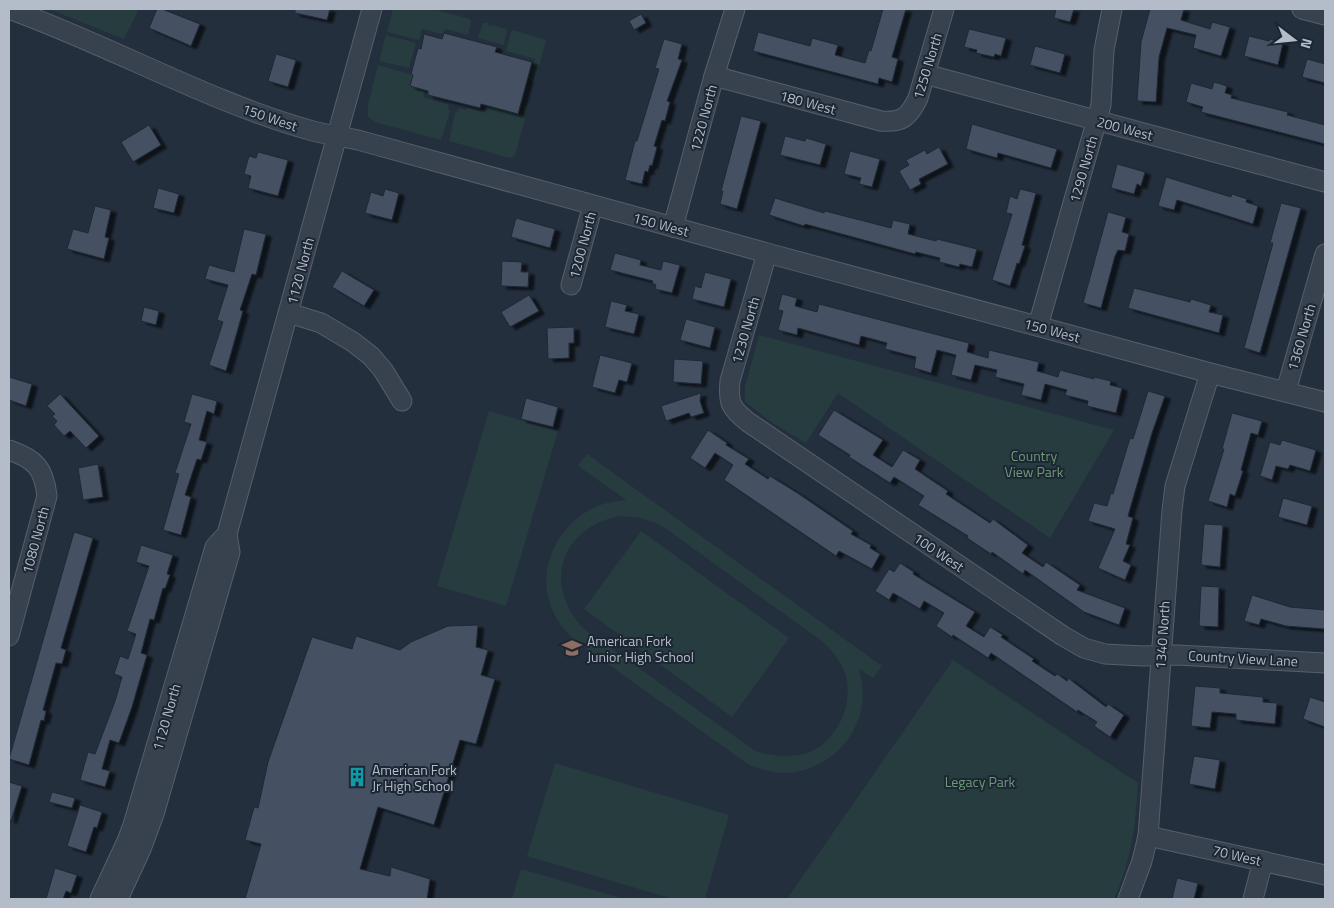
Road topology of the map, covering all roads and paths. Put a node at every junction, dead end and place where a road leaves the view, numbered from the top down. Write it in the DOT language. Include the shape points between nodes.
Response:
graph roads {
  1 [pos="372,9"];
  2 [pos="735,9"];
  3 [pos="944,9"];
  4 [pos="1112,9"];
  5 [pos="1302,9"];
  6 [pos="9,10"];
  7 [pos="1325,15"];
  8 [pos="925,74"];
  9 [pos="714,76"];
  10 [pos="902,119"];
  11 [pos="1097,120"];
  12 [pos="338,136"];
  13 [pos="1325,182"];
  14 [pos="593,205"];
  15 [pos="673,227"];
  16 [pos="767,253"];
  17 [pos="1325,254"];
  18 [pos="571,284"];
  19 [pos="289,313"];
  20 [pos="1038,326"];
  21 [pos="1210,373"];
  22 [pos="1286,391"];
  23 [pos="402,401"];
  24 [pos="1325,402"];
  25 [pos="732,408"];
  26 [pos="9,450"];
  27 [pos="227,534"];
  28 [pos="9,636"];
  29 [pos="1161,656"];
  30 [pos="1325,663"];
  31 [pos="1148,836"];
  32 [pos="1262,861"];
  33 [pos="1325,875"];
  34 [pos="100,899"];
  35 [pos="118,899"];
  36 [pos="1128,899"];
  37 [pos="1253,899"];
  1 -- 12 [label="street, 1120 North"];
  2 -- 9 [label="street, 1220 North"];
  3 -- 8 [label="street, 1250 North"];
  4 -- 11 [label="street, 1290 North"];
  5 -- 7 [label="street"];
  6 -- 12 [label="street, 150 West" via="68,31 245,109 315,132"];
  8 -- 10 [label="street, 1250 North" via="912,111"];
  8 -- 11 [label="street, 200 West"];
  9 -- 10 [label="street, 180 West" via="881,121"];
  9 -- 15 [label="street, 1220 North"];
  11 -- 13 [label="street, 200 West"];
  11 -- 20 [label="street, 1290 North"];
  12 -- 14 [label="street, 150 West"];
  12 -- 19 [label="street, 1120 North"];
  14 -- 15 [label="street, 150 West"];
  14 -- 18 [label="street, 1200 North"];
  15 -- 16 [label="street, 150 West"];
  16 -- 20 [label="street, 150 West"];
  16 -- 25 [label="street, 1230 North" via="730,381 728,396"];
  17 -- 22 [label="street, 1360 North"];
  19 -- 23 [label="street" via="321,323 371,356"];
  19 -- 27 [label="street, 1120 North"];
  20 -- 21 [label="street, 150 West"];
  21 -- 22 [label="street, 150 West"];
  21 -- 29 [label="street, 1340 North" via="1175,486"];
  22 -- 24 [label="street, 150 West"];
  25 -- 29 [label="street, 100 West" via="1063,636 1084,648 1105,654"];
  26 -- 28 [label="street, 1080 North" via="36,464 46,484 47,496"];
  27 -- 34 [label="street, 1120 North" via="215,547 133,825"];
  27 -- 35 [label="street, 1120 North" via="230,552 154,814 142,849"];
  29 -- 30 [label="street, Country View Lane"];
  29 -- 31 [label="street, 1340 North"];
  31 -- 32 [label="street, 70 West"];
  31 -- 36 [label="street, 1340 North"];
  32 -- 33 [label="street, 70 West"];
  32 -- 37 [label="street"];
}
